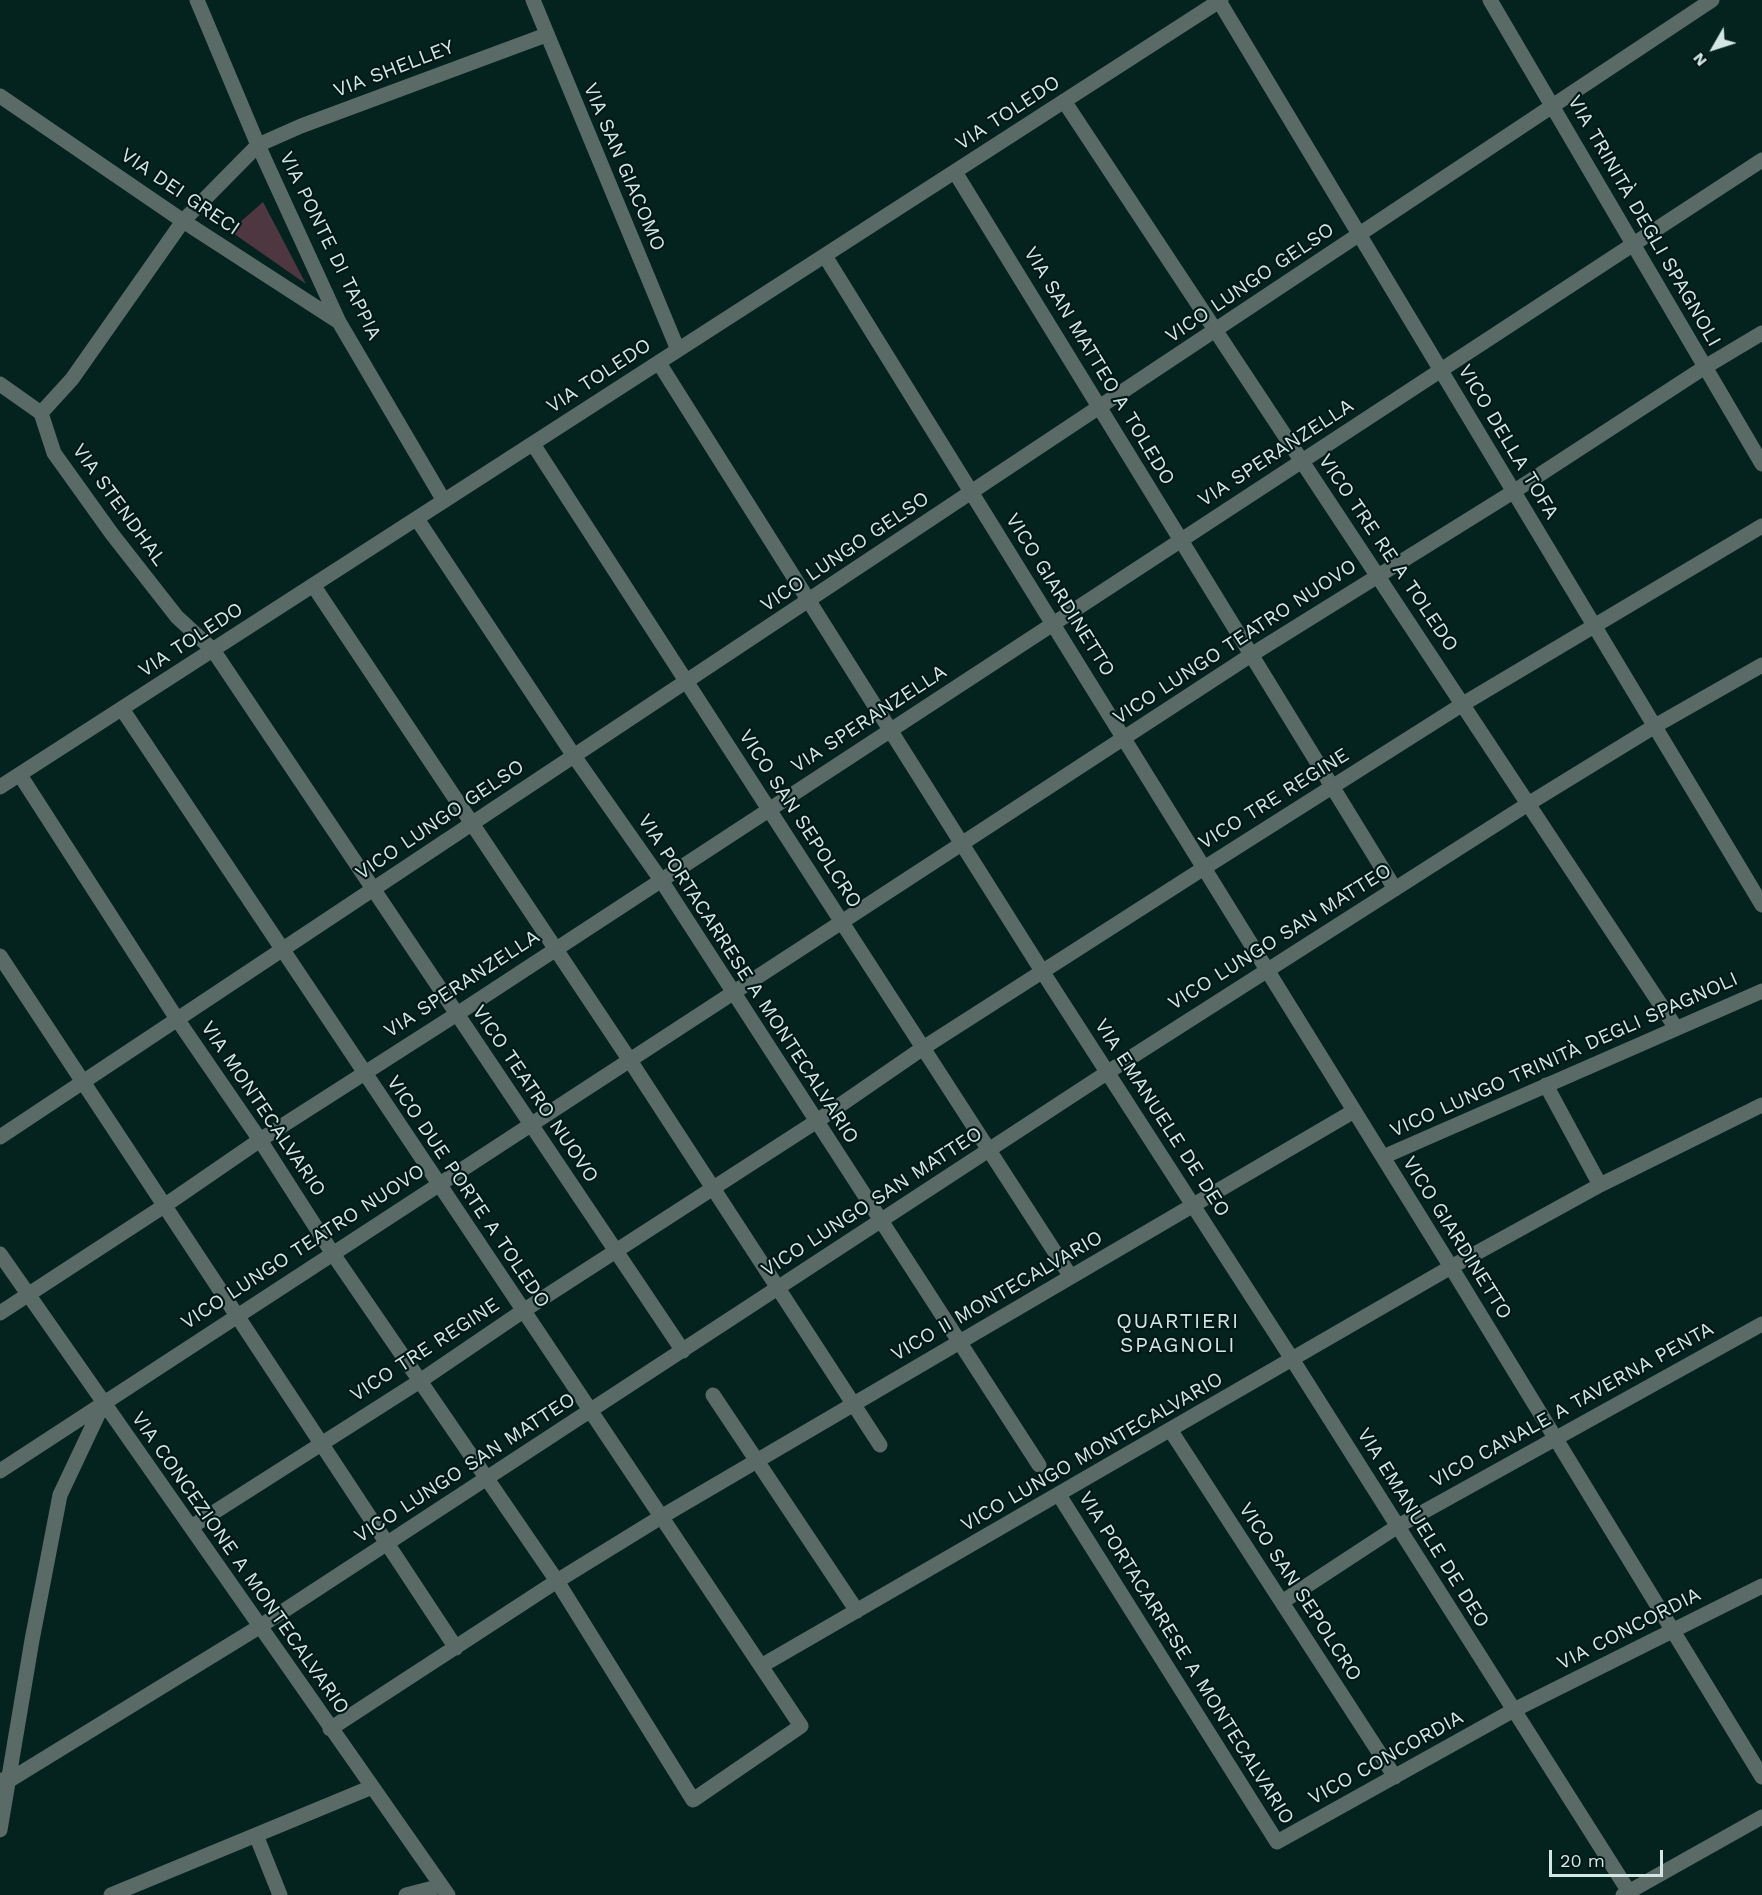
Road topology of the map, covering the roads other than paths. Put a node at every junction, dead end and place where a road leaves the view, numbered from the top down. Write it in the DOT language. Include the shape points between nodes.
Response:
graph roads {
  1 [pos="197,0"];
  2 [pos="533,0"];
  3 [pos="1220,0"];
  4 [pos="1490,0"];
  5 [pos="1712,0"];
  6 [pos="546,35"];
  7 [pos="0,96"];
  8 [pos="1065,101"];
  9 [pos="1553,107"];
  10 [pos="258,145"];
  11 [pos="1762,160"];
  12 [pos="955,172"];
  13 [pos="183,220"];
  14 [pos="1360,235"];
  15 [pos="1634,244"];
  16 [pos="825,256"];
  17 [pos="339,322"];
  18 [pos="1216,331"];
  19 [pos="1762,333"];
  20 [pos="678,350"];
  21 [pos="659,363"];
  22 [pos="1705,367"];
  23 [pos="1441,370"];
  24 [pos="0,384"];
  25 [pos="1099,408"];
  26 [pos="41,413"];
  27 [pos="533,444"];
  28 [pos="1302,461"];
  29 [pos="1762,464"];
  30 [pos="1514,492"];
  31 [pos="972,493"];
  32 [pos="444,501"];
  33 [pos="417,519"];
  34 [pos="1762,526"];
  35 [pos="1180,540"];
  36 [pos="1378,576"];
  37 [pos="313,585"];
  38 [pos="809,600"];
  39 [pos="1053,624"];
  40 [pos="1594,625"];
  41 [pos="213,650"];
  42 [pos="1251,655"];
  43 [pos="1762,665"];
  44 [pos="686,682"];
  45 [pos="1462,704"];
  46 [pos="122,709"];
  47 [pos="1655,726"];
  48 [pos="891,729"];
  49 [pos="1124,738"];
  50 [pos="574,756"];
  51 [pos="20,775"];
  52 [pos="0,787"];
  53 [pos="1332,787"];
  54 [pos="1528,804"];
  55 [pos="769,809"];
  56 [pos="472,824"];
  57 [pos="962,843"];
  58 [pos="1204,868"];
  59 [pos="661,880"];
  60 [pos="1395,889"];
  61 [pos="373,890"];
  62 [pos="1762,905"];
  63 [pos="841,922"];
  64 [pos="556,949"];
  65 [pos="282,950"];
  66 [pos="0,956"];
  67 [pos="1267,970"];
  68 [pos="1042,971"];
  69 [pos="1762,991"];
  70 [pos="733,992"];
  71 [pos="457,1014"];
  72 [pos="177,1019"];
  73 [pos="1676,1028"];
  74 [pos="923,1048"];
  75 [pos="630,1059"];
  76 [pos="1108,1072"];
  77 [pos="364,1073"];
  78 [pos="83,1082"];
  79 [pos="1546,1085"];
  80 [pos="1762,1105"];
  81 [pos="1354,1111"];
  82 [pos="817,1121"];
  83 [pos="531,1124"];
  84 [pos="0,1137"];
  85 [pos="260,1140"];
  86 [pos="989,1149"];
  87 [pos="1383,1157"];
  88 [pos="438,1184"];
  89 [pos="1600,1185"];
  90 [pos="713,1188"];
  91 [pos="1193,1205"];
  92 [pos="164,1206"];
  93 [pos="881,1221"];
  94 [pos="616,1251"];
  95 [pos="0,1254"];
  96 [pos="333,1254"];
  97 [pos="1451,1267"];
  98 [pos="1071,1277"];
  99 [pos="778,1289"];
  100 [pos="28,1294"];
  101 [pos="523,1311"];
  102 [pos="0,1313"];
  103 [pos="237,1316"];
  104 [pos="1762,1324"];
  105 [pos="960,1342"];
  106 [pos="683,1351"];
  107 [pos="1292,1359"];
  108 [pos="420,1380"];
  109 [pos="713,1395"];
  110 [pos="104,1403"];
  111 [pos="854,1404"];
  112 [pos="590,1412"];
  113 [pos="1171,1431"];
  114 [pos="1556,1438"];
  115 [pos="321,1443"];
  116 [pos="880,1444"];
  117 [pos="757,1461"];
  118 [pos="1039,1465"];
  119 [pos="0,1471"];
  120 [pos="488,1478"];
  121 [pos="1059,1495"];
  122 [pos="661,1518"];
  123 [pos="1398,1526"];
  124 [pos="190,1527"];
  125 [pos="387,1544"];
  126 [pos="557,1581"];
  127 [pos="1762,1586"];
  128 [pos="1282,1602"];
  129 [pos="857,1611"];
  130 [pos="259,1627"];
  131 [pos="1673,1631"];
  132 [pos="456,1648"];
  133 [pos="761,1666"];
  134 [pos="1514,1710"];
  135 [pos="330,1729"];
  136 [pos="1395,1777"];
  137 [pos="1762,1777"];
  138 [pos="4,1780"];
  139 [pos="372,1787"];
  140 [pos="1762,1817"];
  141 [pos="0,1830"];
  142 [pos="256,1835"];
  143 [pos="1277,1842"];
  144 [pos="444,1890"];
  145 [pos="1628,1894"];
  146 [pos="111,1895"];
  147 [pos="280,1895"];
  148 [pos="406,1895"];
  1 -- 10 [label="street, VIA PONTE DI TAPPIA"];
  2 -- 6 [label="street, VIA SAN GIACOMO"];
  3 -- 8 [label="street, VIA TOLEDO"];
  3 -- 14 [label="street, VICO DELLA TOFA"];
  4 -- 9 [label="street, VIA TRINITÀ DEGLI SPAGNOLI"];
  5 -- 9 [label="street, VICO LUNGO GELSO"];
  6 -- 10 [label="street, VIA SHELLEY"];
  6 -- 20 [label="street, VIA SAN GIACOMO"];
  7 -- 13 [label="street, VIA DEI GRECI"];
  8 -- 12 [label="street, VIA TOLEDO"];
  8 -- 18 [label="street, VICO TRE RE A TOLEDO"];
  9 -- 14 [label="street, VICO LUNGO GELSO"];
  9 -- 15 [label="street, VIA TRINITÀ DEGLI SPAGNOLI"];
  10 -- 13 [label="street"];
  10 -- 17 [label="street, VIA PONTE DI TAPPIA"];
  11 -- 15 [label="street, VIA SPERANZELLA"];
  12 -- 16 [label="street, VIA TOLEDO"];
  12 -- 25 [label="street, VIA SAN MATTEO A TOLEDO"];
  13 -- 17 [label="street, VIA DEI GRECI"];
  13 -- 26 [label="street" via="72,379"];
  14 -- 18 [label="street, VICO LUNGO GELSO"];
  14 -- 23 [label="street, VICO DELLA TOFA"];
  15 -- 22 [label="street, VIA TRINITÀ DEGLI SPAGNOLI"];
  15 -- 23 [label="street, VIA SPERANZELLA"];
  16 -- 20 [label="street, VIA TOLEDO"];
  16 -- 31 [label="street, VICO GIARDINETTO"];
  17 -- 32 [label="street, VIA PONTE DI TAPPIA"];
  18 -- 25 [label="street, VICO LUNGO GELSO"];
  18 -- 28 [label="street, VICO TRE RE A TOLEDO"];
  19 -- 22 [label="street, VICO LUNGO TEATRO NUOVO"];
  20 -- 21 [label="street, VIA TOLEDO"];
  21 -- 27 [label="street, VIA TOLEDO"];
  21 -- 38 [label="street, VIA EMANUELE DE DEO"];
  22 -- 29 [label="street, VIA TRINITÀ DEGLI SPAGNOLI"];
  22 -- 30 [label="street, VICO LUNGO TEATRO NUOVO"];
  23 -- 28 [label="street, VIA SPERANZELLA"];
  23 -- 30 [label="street, VICO DELLA TOFA"];
  24 -- 26 [label="street"];
  25 -- 31 [label="street, VICO LUNGO GELSO"];
  25 -- 35 [label="street, VIA SAN MATTEO A TOLEDO"];
  26 -- 41 [label="street, VIA STENDHAL" via="54,453 112,534 177,617"];
  27 -- 32 [label="street, VIA TOLEDO"];
  27 -- 44 [label="street, VICO SAN SEPOLCRO"];
  28 -- 35 [label="street, VIA SPERANZELLA"];
  28 -- 36 [label="street, VICO TRE RE A TOLEDO"];
  30 -- 36 [label="street, VICO LUNGO TEATRO NUOVO"];
  30 -- 40 [label="street, VICO DELLA TOFA"];
  31 -- 38 [label="street, VICO LUNGO GELSO"];
  31 -- 39 [label="street, VICO GIARDINETTO"];
  32 -- 33 [label="street, VIA TOLEDO"];
  33 -- 37 [label="street, VIA TOLEDO"];
  33 -- 50 [label="street, VIA PORTACARRESE A MONTECALVARIO"];
  34 -- 40 [label="street, VICO TRE REGINE"];
  35 -- 39 [label="street, VIA SPERANZELLA"];
  35 -- 42 [label="street, VIA SAN MATTEO A TOLEDO"];
  36 -- 42 [label="street, VICO LUNGO TEATRO NUOVO"];
  36 -- 45 [label="street, VICO TRE RE A TOLEDO"];
  37 -- 41 [label="street, VIA TOLEDO"];
  37 -- 56 [label="street"];
  38 -- 44 [label="street, VICO LUNGO GELSO"];
  38 -- 48 [label="street, VIA EMANUELE DE DEO"];
  39 -- 48 [label="street, VIA SPERANZELLA"];
  39 -- 49 [label="street, VICO GIARDINETTO"];
  40 -- 45 [label="street, VICO TRE REGINE"];
  40 -- 47 [label="street, VICO DELLA TOFA"];
  41 -- 46 [label="street, VIA TOLEDO"];
  41 -- 61 [label="street, VICO TEATRO NUOVO"];
  42 -- 49 [label="street, VICO LUNGO TEATRO NUOVO"];
  42 -- 53 [label="street, VIA SAN MATTEO A TOLEDO"];
  43 -- 47 [label="street, VICO LUNGO SAN MATTEO"];
  44 -- 50 [label="street, VICO LUNGO GELSO"];
  44 -- 55 [label="street, VICO SAN SEPOLCRO"];
  45 -- 53 [label="street, VICO TRE REGINE"];
  45 -- 54 [label="street, VICO TRE RE A TOLEDO"];
  46 -- 51 [label="street, VIA TOLEDO"];
  46 -- 65 [label="street, VICO DUE PORTE A TOLEDO"];
  47 -- 54 [label="street, VICO LUNGO SAN MATTEO"];
  47 -- 62 [label="street, VICO DELLA TOFA"];
  48 -- 55 [label="street, VIA SPERANZELLA"];
  48 -- 57 [label="street, VIA EMANUELE DE DEO"];
  49 -- 57 [label="street, VICO LUNGO TEATRO NUOVO"];
  49 -- 58 [label="street, VICO GIARDINETTO"];
  50 -- 56 [label="street, VICO LUNGO GELSO"];
  50 -- 59 [label="street, VIA PORTACARRESE A MONTECALVARIO"];
  51 -- 52 [label="street, VIA TOLEDO"];
  51 -- 72 [label="street, VIA MONTECALVARIO"];
  53 -- 58 [label="street, VICO TRE REGINE"];
  53 -- 60 [label="street, VIA SAN MATTEO A TOLEDO"];
  54 -- 60 [label="street, VICO LUNGO SAN MATTEO"];
  54 -- 73 [label="street, VICO TRE RE A TOLEDO"];
  55 -- 59 [label="street, VIA SPERANZELLA"];
  55 -- 63 [label="street, VICO SAN SEPOLCRO"];
  56 -- 61 [label="street, VICO LUNGO GELSO"];
  56 -- 64 [label="street"];
  57 -- 63 [label="street, VICO LUNGO TEATRO NUOVO"];
  57 -- 68 [label="street, VIA EMANUELE DE DEO"];
  58 -- 67 [label="street, VICO GIARDINETTO"];
  58 -- 68 [label="street, VICO TRE REGINE"];
  59 -- 64 [label="street, VIA SPERANZELLA"];
  59 -- 70 [label="street, VIA PORTACARRESE A MONTECALVARIO"];
  60 -- 67 [label="street, VICO LUNGO SAN MATTEO"];
  61 -- 65 [label="street, VICO LUNGO GELSO"];
  61 -- 71 [label="street, VICO TEATRO NUOVO"];
  63 -- 70 [label="street, VICO LUNGO TEATRO NUOVO"];
  63 -- 74 [label="street, VICO SAN SEPOLCRO"];
  64 -- 71 [label="street, VIA SPERANZELLA"];
  64 -- 75 [label="street"];
  65 -- 72 [label="street, VICO LUNGO GELSO"];
  65 -- 77 [label="street, VICO DUE PORTE A TOLEDO"];
  66 -- 78 [label="street"];
  67 -- 76 [label="street, VICO LUNGO SAN MATTEO"];
  67 -- 81 [label="street, VICO GIARDINETTO"];
  68 -- 74 [label="street, VICO TRE REGINE"];
  68 -- 76 [label="street, VIA EMANUELE DE DEO"];
  69 -- 73 [label="street, VICO LUNGO TRINITÀ DEGLI SPAGNOLI"];
  70 -- 75 [label="street, VICO LUNGO TEATRO NUOVO"];
  70 -- 82 [label="street, VIA PORTACARRESE A MONTECALVARIO"];
  71 -- 77 [label="street, VIA SPERANZELLA"];
  71 -- 83 [label="street, VICO TEATRO NUOVO"];
  72 -- 78 [label="street, VICO LUNGO GELSO"];
  72 -- 85 [label="street, VIA MONTECALVARIO"];
  73 -- 79 [label="street, VICO LUNGO TRINITÀ DEGLI SPAGNOLI"];
  74 -- 82 [label="street, VICO TRE REGINE"];
  74 -- 86 [label="street, VICO SAN SEPOLCRO"];
  75 -- 83 [label="street, VICO LUNGO TEATRO NUOVO"];
  75 -- 90 [label="street"];
  76 -- 86 [label="street, VICO LUNGO SAN MATTEO"];
  76 -- 91 [label="street, VIA EMANUELE DE DEO"];
  77 -- 85 [label="street, VIA SPERANZELLA"];
  77 -- 88 [label="street, VICO DUE PORTE A TOLEDO"];
  78 -- 84 [label="street, VICO LUNGO GELSO"];
  78 -- 92 [label="street"];
  79 -- 87 [label="street, VICO LUNGO TRINITÀ DEGLI SPAGNOLI"];
  79 -- 89 [label="street"];
  80 -- 89 [label="street, VICO LUNGO MONTECALVARIO"];
  81 -- 87 [label="street, VICO GIARDINETTO"];
  81 -- 91 [label="street, VICO II MONTECALVARIO"];
  82 -- 90 [label="street, VICO TRE REGINE"];
  82 -- 93 [label="street, VIA PORTACARRESE A MONTECALVARIO"];
  83 -- 88 [label="street, VICO LUNGO TEATRO NUOVO"];
  83 -- 94 [label="street, VICO TEATRO NUOVO"];
  85 -- 92 [label="street, VIA SPERANZELLA"];
  85 -- 96 [label="street, VIA MONTECALVARIO"];
  86 -- 93 [label="street, VICO LUNGO SAN MATTEO"];
  86 -- 98 [label="street, VICO SAN SEPOLCRO"];
  87 -- 97 [label="street, VICO GIARDINETTO"];
  88 -- 96 [label="street, VICO LUNGO TEATRO NUOVO"];
  88 -- 101 [label="street, VICO DUE PORTE A TOLEDO"];
  89 -- 97 [label="street, VICO LUNGO MONTECALVARIO"];
  90 -- 94 [label="street, VICO TRE REGINE"];
  90 -- 99 [label="street"];
  91 -- 98 [label="street, VICO II MONTECALVARIO"];
  91 -- 107 [label="street, VIA EMANUELE DE DEO"];
  92 -- 100 [label="street, VIA SPERANZELLA"];
  92 -- 103 [label="street"];
  93 -- 99 [label="street, VICO LUNGO SAN MATTEO"];
  93 -- 105 [label="street, VIA PORTACARRESE A MONTECALVARIO"];
  94 -- 101 [label="street, VICO TRE REGINE"];
  94 -- 106 [label="street, VICO TEATRO NUOVO"];
  95 -- 100 [label="street, VIA CONCEZIONE A MONTECALVARIO"];
  96 -- 103 [label="street, VICO LUNGO TEATRO NUOVO"];
  96 -- 108 [label="street, VIA MONTECALVARIO"];
  97 -- 107 [label="street, VICO LUNGO MONTECALVARIO"];
  97 -- 114 [label="street, VICO GIARDINETTO"];
  98 -- 105 [label="street, VICO II MONTECALVARIO"];
  99 -- 106 [label="street, VICO LUNGO SAN MATTEO"];
  99 -- 111 [label="street"];
  100 -- 102 [label="street, VIA SPERANZELLA"];
  100 -- 110 [label="street, VIA CONCEZIONE A MONTECALVARIO"];
  101 -- 108 [label="street, VICO TRE REGINE"];
  101 -- 112 [label="street, VICO DUE PORTE A TOLEDO"];
  103 -- 110 [label="street, VICO LUNGO TEATRO NUOVO"];
  103 -- 115 [label="street"];
  104 -- 114 [label="street, VICO CANALE A TAVERNA PENTA"];
  105 -- 111 [label="street, VICO II MONTECALVARIO"];
  105 -- 118 [label="street, VIA PORTACARRESE A MONTECALVARIO"];
  106 -- 112 [label="street, VICO LUNGO SAN MATTEO"];
  107 -- 113 [label="street, VICO LUNGO MONTECALVARIO"];
  107 -- 123 [label="street, VIA EMANUELE DE DEO"];
  108 -- 115 [label="street, VICO TRE REGINE"];
  108 -- 120 [label="street, VIA MONTECALVARIO"];
  109 -- 117 [label="street"];
  110 -- 119 [label="street, VICO LUNGO TEATRO NUOVO"];
  110 -- 124 [label="street, VIA CONCEZIONE A MONTECALVARIO"];
  110 -- 138 [label="street" via="60,1495"];
  111 -- 116 [label="street"];
  111 -- 117 [label="street, VICO II MONTECALVARIO"];
  112 -- 120 [label="street, VICO LUNGO SAN MATTEO"];
  112 -- 122 [label="street, VICO DUE PORTE A TOLEDO"];
  113 -- 121 [label="street, VICO LUNGO MONTECALVARIO"];
  113 -- 128 [label="street, VICO SAN SEPOLCRO"];
  114 -- 123 [label="street, VICO CANALE A TAVERNA PENTA"];
  114 -- 131 [label="street, VICO GIARDINETTO"];
  115 -- 124 [label="street, VICO TRE REGINE"];
  115 -- 125 [label="street"];
  117 -- 122 [label="street, VICO II MONTECALVARIO"];
  117 -- 129 [label="street"];
  120 -- 125 [label="street, VICO LUNGO SAN MATTEO"];
  120 -- 126 [label="street, VIA MONTECALVARIO"];
  121 -- 129 [label="street, VICO LUNGO MONTECALVARIO"];
  121 -- 143 [label="street, VIA PORTACARRESE A MONTECALVARIO"];
  122 -- 126 [label="street, VICO II MONTECALVARIO"];
  122 -- 133 [label="street, VICO DUE PORTE A TOLEDO"];
  123 -- 128 [label="street, VICO CANALE A TAVERNA PENTA"];
  123 -- 134 [label="street, VIA EMANUELE DE DEO"];
  124 -- 130 [label="street, VIA CONCEZIONE A MONTECALVARIO"];
  125 -- 130 [label="street, VICO LUNGO SAN MATTEO"];
  125 -- 132 [label="street"];
  126 -- 132 [label="street, VICO II MONTECALVARIO"];
  126 -- 133 [label="street, VIA MONTECALVARIO" via="693,1800 801,1726"];
  127 -- 131 [label="street, VIA CONCORDIA"];
  128 -- 136 [label="street, VICO SAN SEPOLCRO"];
  129 -- 133 [label="street, VICO LUNGO MONTECALVARIO"];
  130 -- 135 [label="street, VIA CONCEZIONE A MONTECALVARIO"];
  130 -- 138 [label="street, VICO LUNGO SAN MATTEO"];
  131 -- 134 [label="street, VIA CONCORDIA"];
  131 -- 137 [label="street, VICO GIARDINETTO"];
  132 -- 135 [label="street, VICO II MONTECALVARIO"];
  134 -- 136 [label="street, VICO CONCORDIA"];
  134 -- 145 [label="street, VIA EMANUELE DE DEO"];
  135 -- 139 [label="street, VIA CONCEZIONE A MONTECALVARIO"];
  136 -- 143 [label="street, VICO CONCORDIA"];
  138 -- 141 [label="street"];
  139 -- 142 [label="street"];
  139 -- 144 [label="street, VIA CONCEZIONE A MONTECALVARIO"];
  140 -- 145 [label="street"];
  142 -- 146 [label="street"];
  142 -- 147 [label="street"];
  144 -- 148 [label="street"];
}
